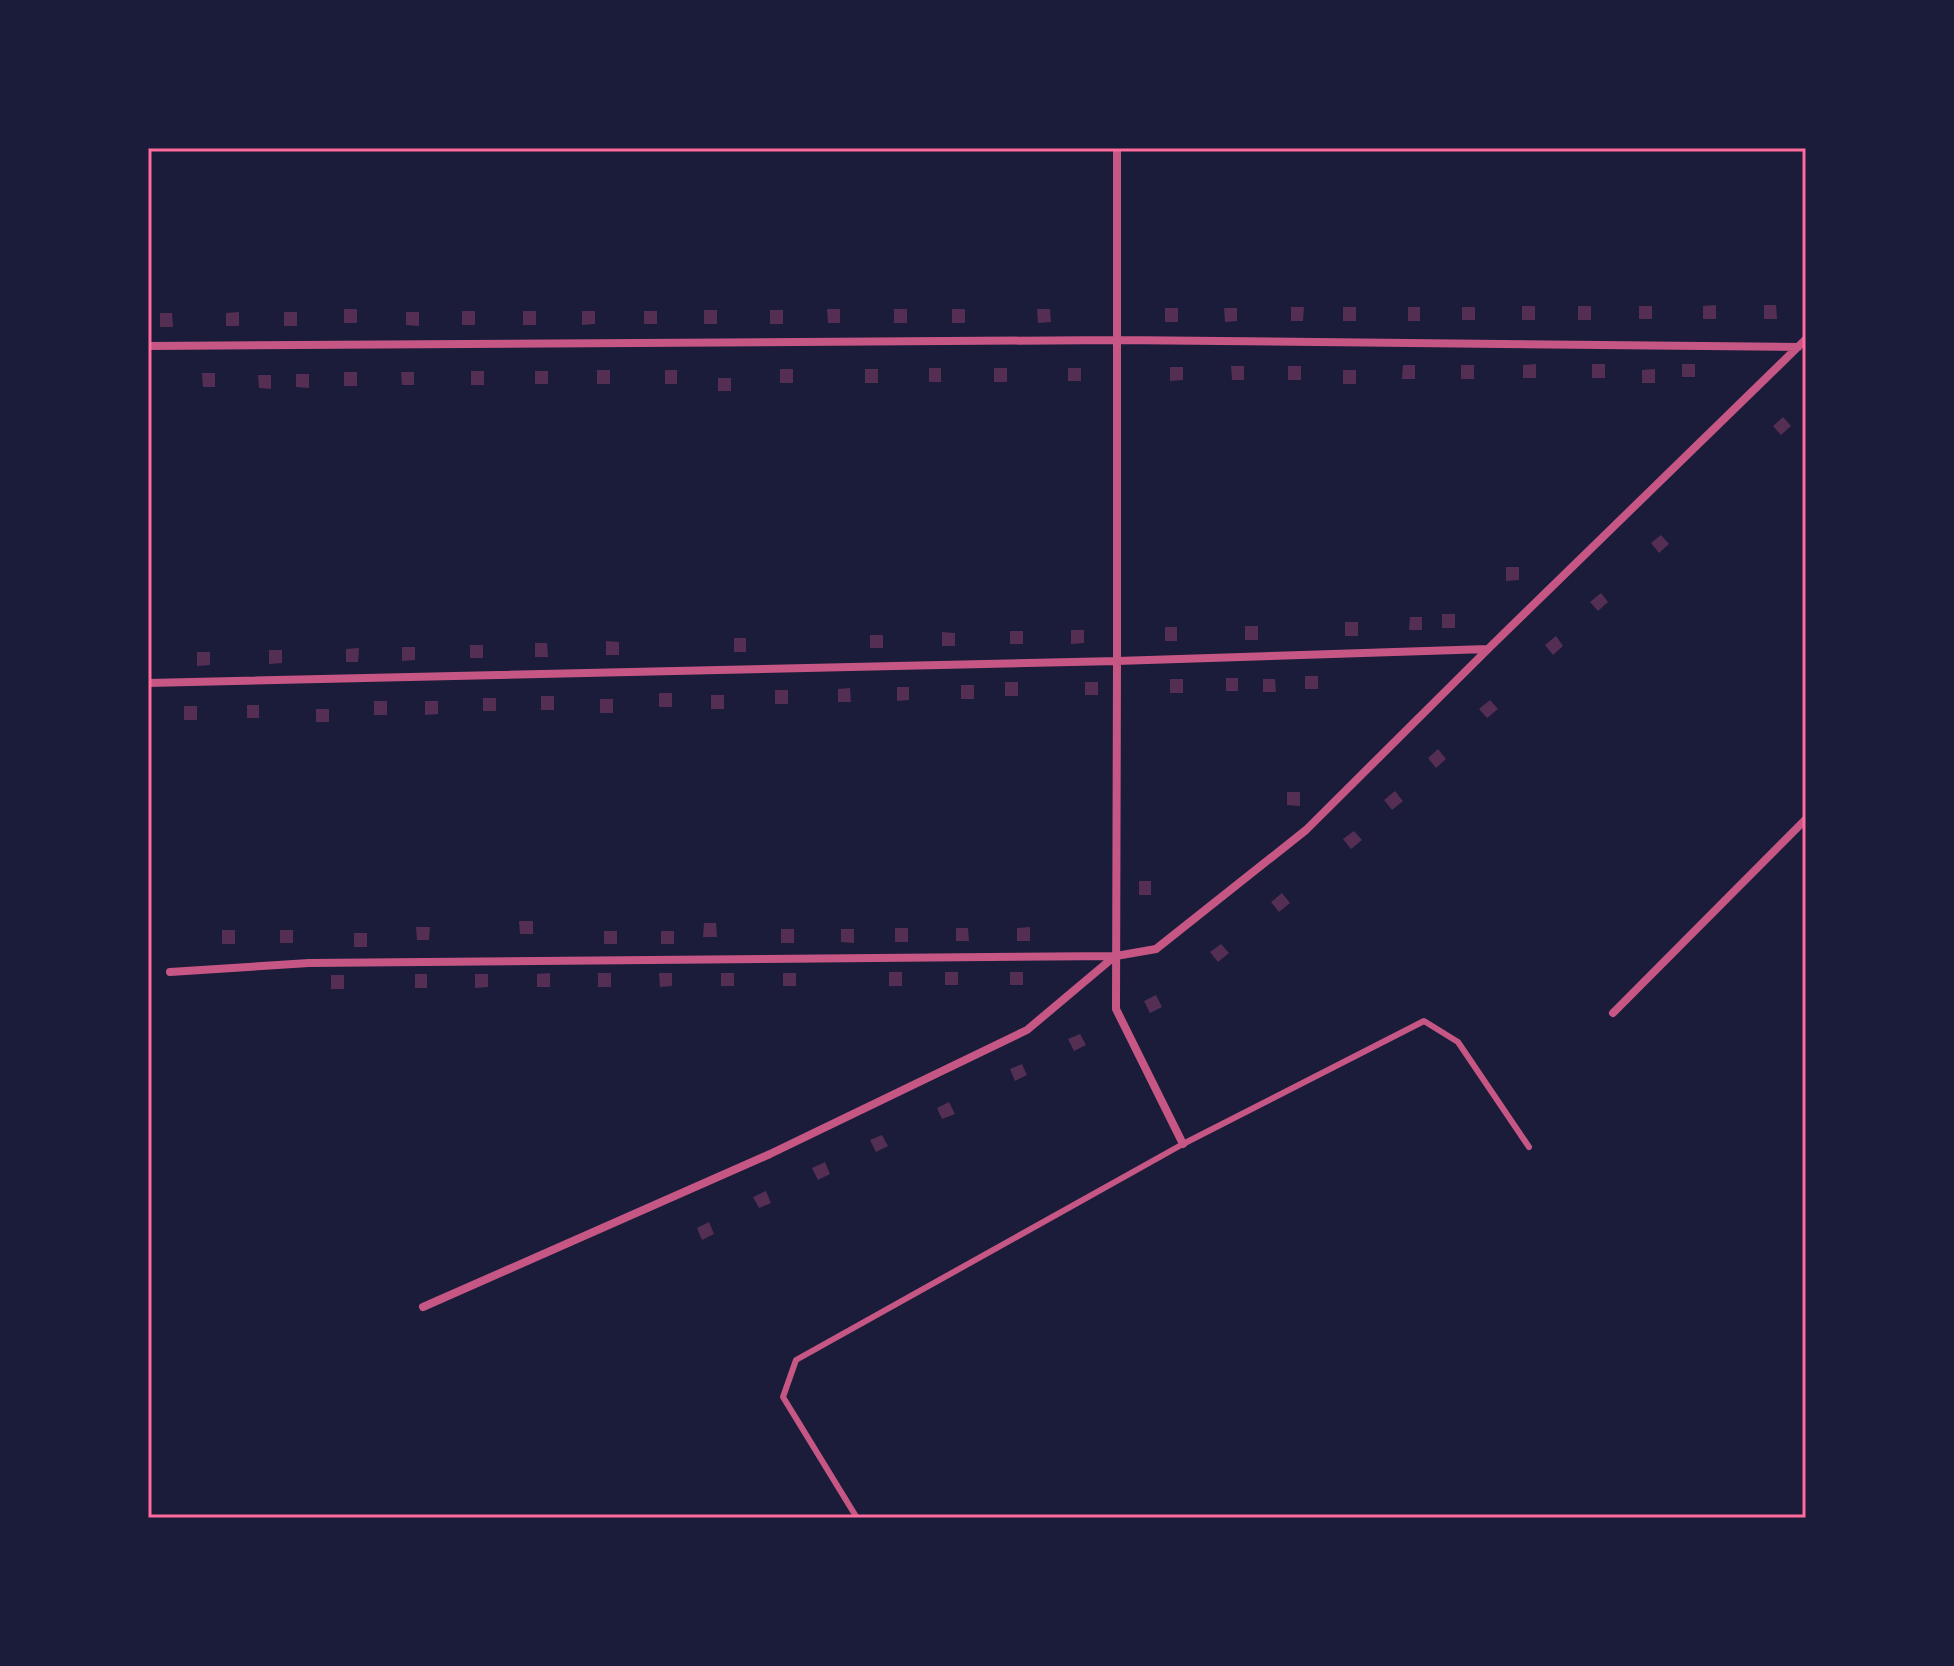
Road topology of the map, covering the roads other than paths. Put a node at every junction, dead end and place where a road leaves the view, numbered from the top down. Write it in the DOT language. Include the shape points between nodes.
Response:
graph roads {
  1 [pos="1117,148"];
  2 [pos="1806,339"];
  3 [pos="1118,340"];
  4 [pos="148,346"];
  5 [pos="1798,347"];
  6 [pos="1488,649"];
  7 [pos="1117,661"];
  8 [pos="148,683"];
  9 [pos="1806,819"];
  10 [pos="1116,956"];
  11 [pos="170,972"];
  12 [pos="1613,1013"];
  13 [pos="1183,1144"];
  14 [pos="1529,1147"];
  15 [pos="423,1307"];
  16 [pos="857,1518"];
  1 -- 3 [label="street"];
  2 -- 5 [label="street"];
  3 -- 4 [label="street"];
  3 -- 5 [label="street"];
  3 -- 7 [label="street"];
  5 -- 6 [label="street"];
  6 -- 7 [label="street"];
  6 -- 10 [label="street" via="1306,830 1156,949"];
  7 -- 8 [label="street"];
  7 -- 10 [label="street"];
  9 -- 12 [label="street"];
  10 -- 11 [label="street" via="309,963"];
  10 -- 13 [label="street" via="1116,1009"];
  10 -- 15 [label="street" via="1027,1030 770,1154"];
  13 -- 14 [label="lane" via="1424,1021 1458,1042"];
  13 -- 16 [label="lane" via="796,1360 783,1397"];
}
